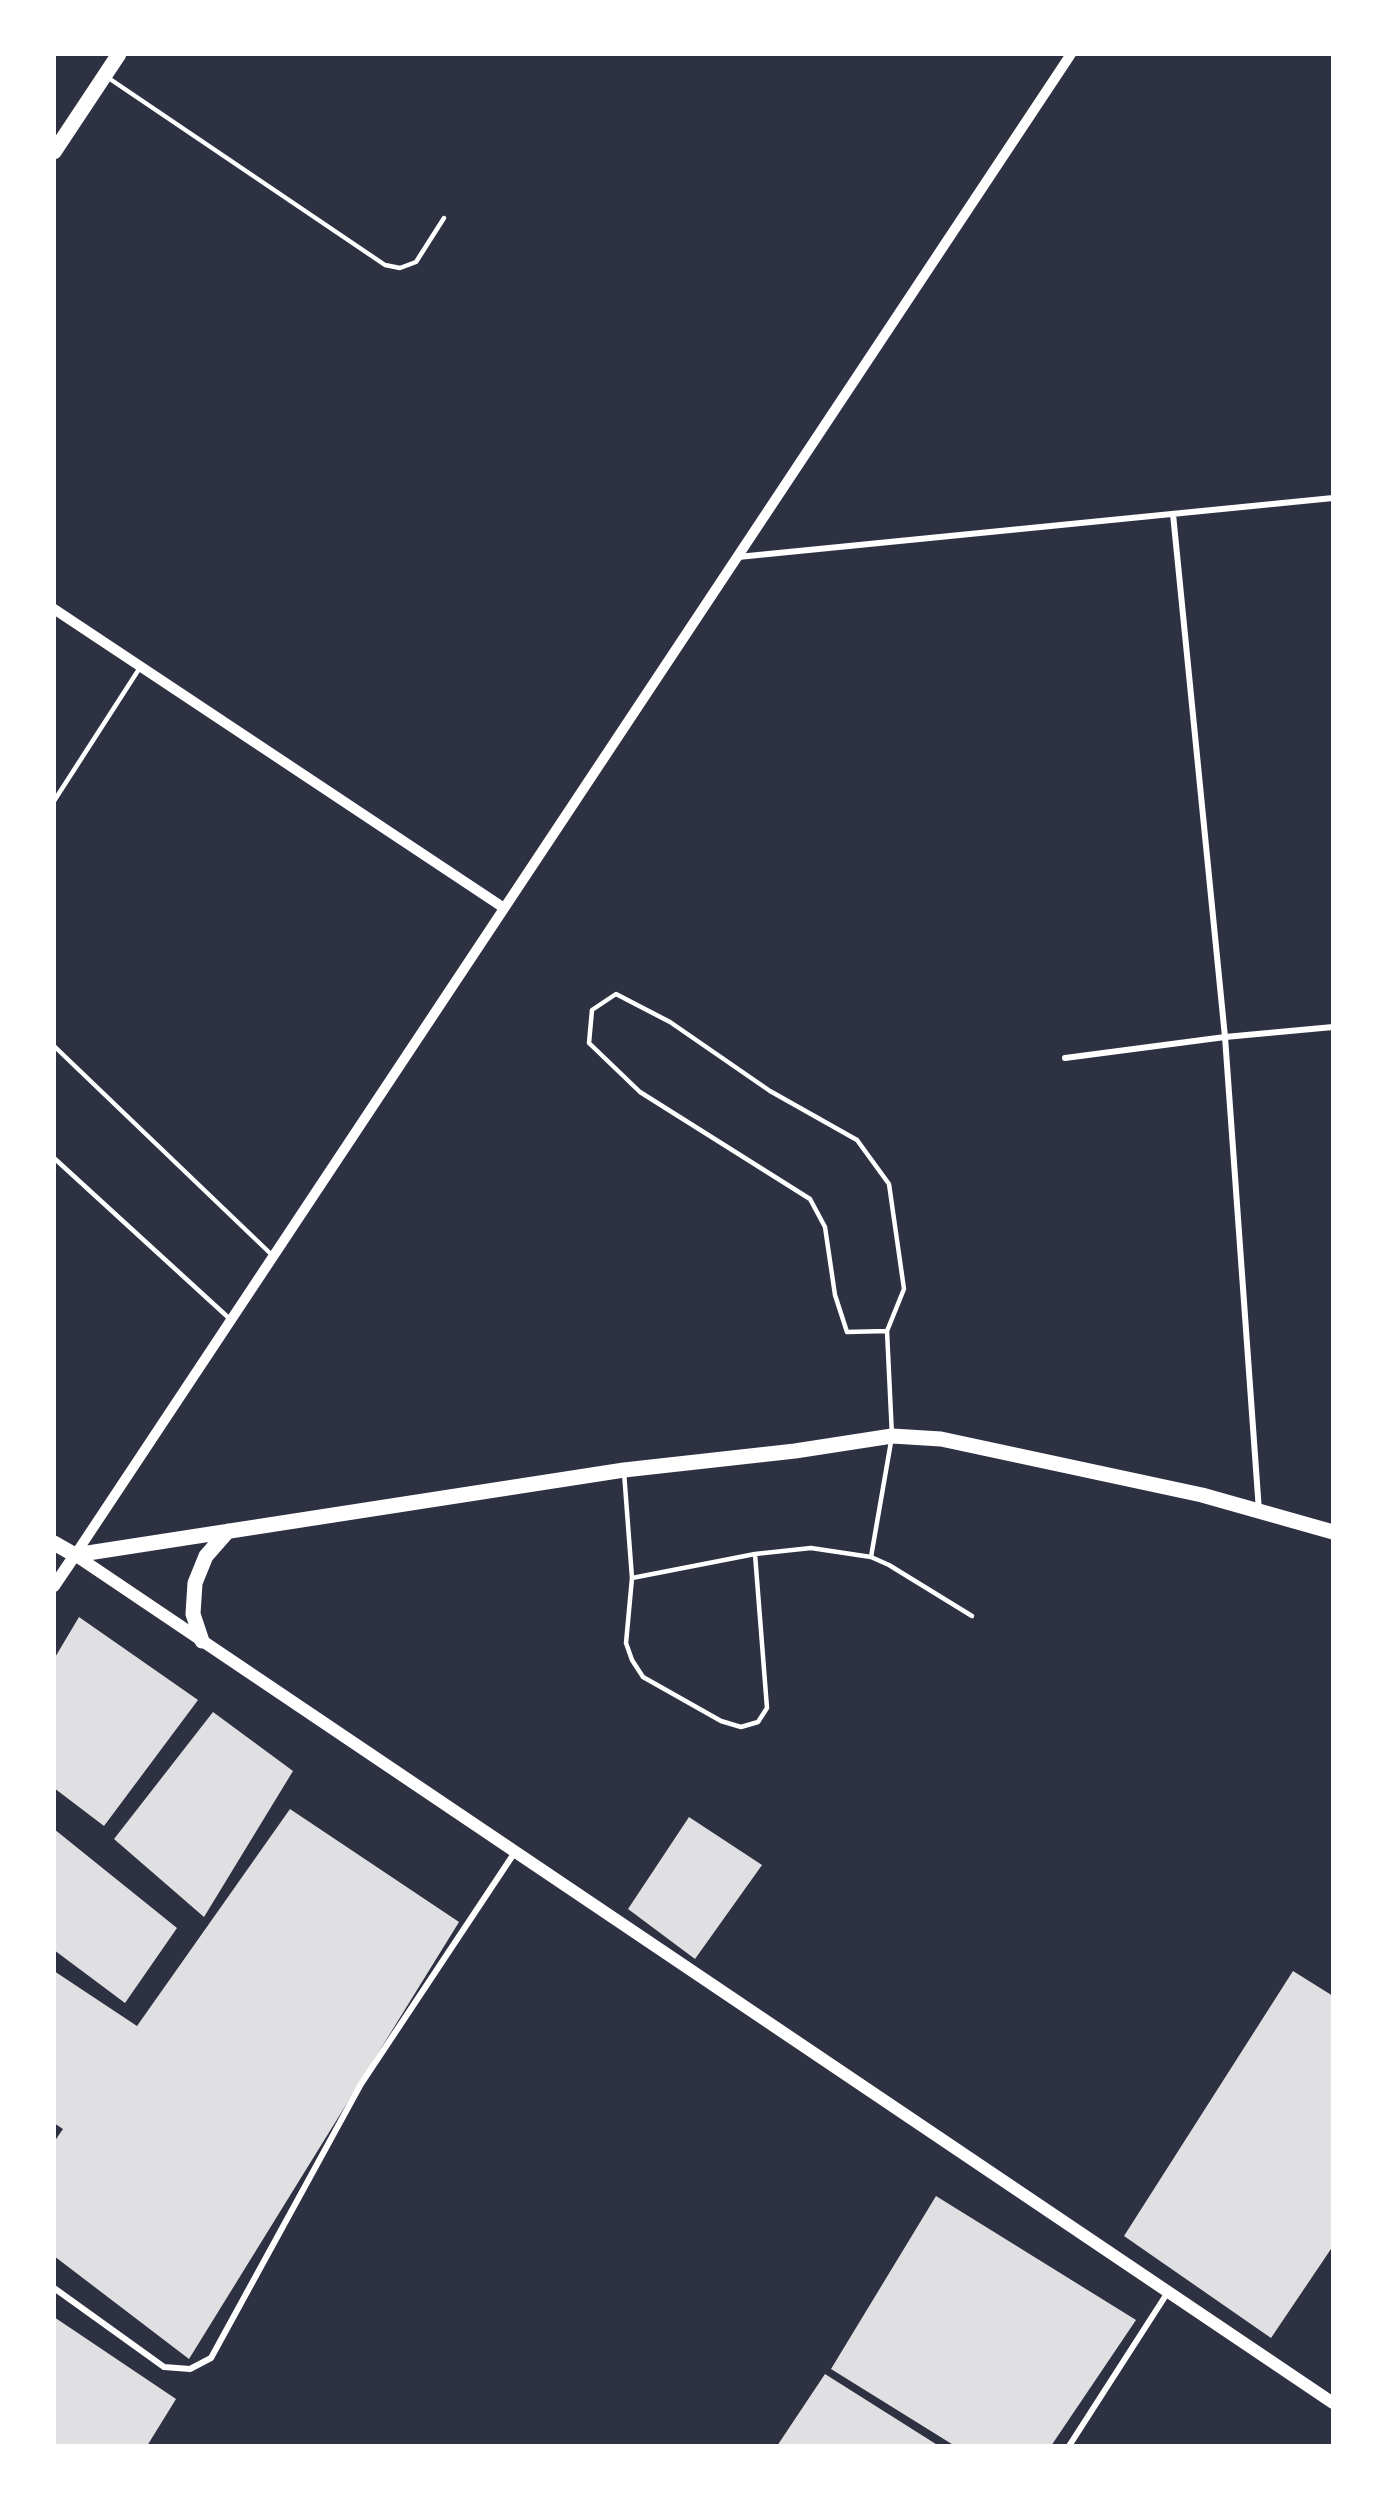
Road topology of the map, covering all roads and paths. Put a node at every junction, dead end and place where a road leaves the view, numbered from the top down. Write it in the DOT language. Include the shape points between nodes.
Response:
graph roads {
  1 [pos="119,54"];
  2 [pos="1071,54"];
  3 [pos="105,76"];
  4 [pos="54,152"];
  5 [pos="444,218"];
  6 [pos="1333,498"];
  7 [pos="1173,514"];
  8 [pos="737,557"];
  9 [pos="54,609"];
  10 [pos="141,666"];
  11 [pos="54,801"];
  12 [pos="504,908"];
  13 [pos="1333,1027"];
  14 [pos="1225,1037"];
  15 [pos="54,1046"];
  16 [pos="1065,1058"];
  17 [pos="54,1158"];
  18 [pos="273,1256"];
  19 [pos="231,1320"];
  20 [pos="887,1331"];
  21 [pos="892,1436"];
  22 [pos="624,1470"];
  23 [pos="1259,1512"];
  24 [pos="228,1531"];
  25 [pos="1333,1532"];
  26 [pos="54,1543"];
  27 [pos="755,1554"];
  28 [pos="75,1555"];
  29 [pos="871,1557"];
  30 [pos="632,1578"];
  31 [pos="54,1586"];
  32 [pos="972,1616"];
  33 [pos="202,1641"];
  34 [pos="515,1852"];
  35 [pos="54,2288"];
  36 [pos="1168,2291"];
  37 [pos="1333,2403"];
  38 [pos="1070,2446"];
  1 -- 3 [label="main road"];
  2 -- 8 [label="street"];
  3 -- 4 [label="main road"];
  3 -- 5 [label="lane" via="385,265 400,268 416,262"];
  6 -- 7 [label="street"];
  7 -- 8 [label="street"];
  7 -- 14 [label="street"];
  8 -- 12 [label="street"];
  9 -- 10 [label="street"];
  10 -- 11 [label="lane"];
  10 -- 12 [label="street"];
  12 -- 18 [label="street"];
  13 -- 14 [label="street"];
  14 -- 16 [label="street"];
  14 -- 23 [label="street"];
  15 -- 18 [label="lane"];
  17 -- 19 [label="lane"];
  18 -- 19 [label="street"];
  19 -- 28 [label="street"];
  20 -- 20 [label="lane" via="847,1332 835,1295 825,1227 810,1199 640,1092 589,1043 592,1010 616,994 670,1022 770,1091 857,1140 889,1184 904,1289"];
  20 -- 21 [label="lane"];
  21 -- 22 [label="main road"];
  21 -- 23 [label="main road" via="941,1439 1203,1496"];
  21 -- 29 [label="lane"];
  22 -- 24 [label="main road"];
  22 -- 30 [label="lane"];
  23 -- 25 [label="main road"];
  24 -- 28 [label="main road"];
  24 -- 33 [label="main road" via="206,1556 195,1583 193,1614"];
  26 -- 28 [label="main road"];
  27 -- 29 [label="lane" via="812,1548"];
  27 -- 30 [label="lane"];
  27 -- 30 [label="lane" via="767,1708 758,1722 741,1727 721,1721 643,1677 626,1643"];
  28 -- 31 [label="main road"];
  28 -- 33 [label="main road"];
  29 -- 32 [label="lane"];
  33 -- 34 [label="main road"];
  34 -- 35 [label="street" via="361,2084 211,2358 190,2370 164,2367"];
  34 -- 36 [label="main road"];
  36 -- 37 [label="main road"];
  36 -- 38 [label="street"];
}
